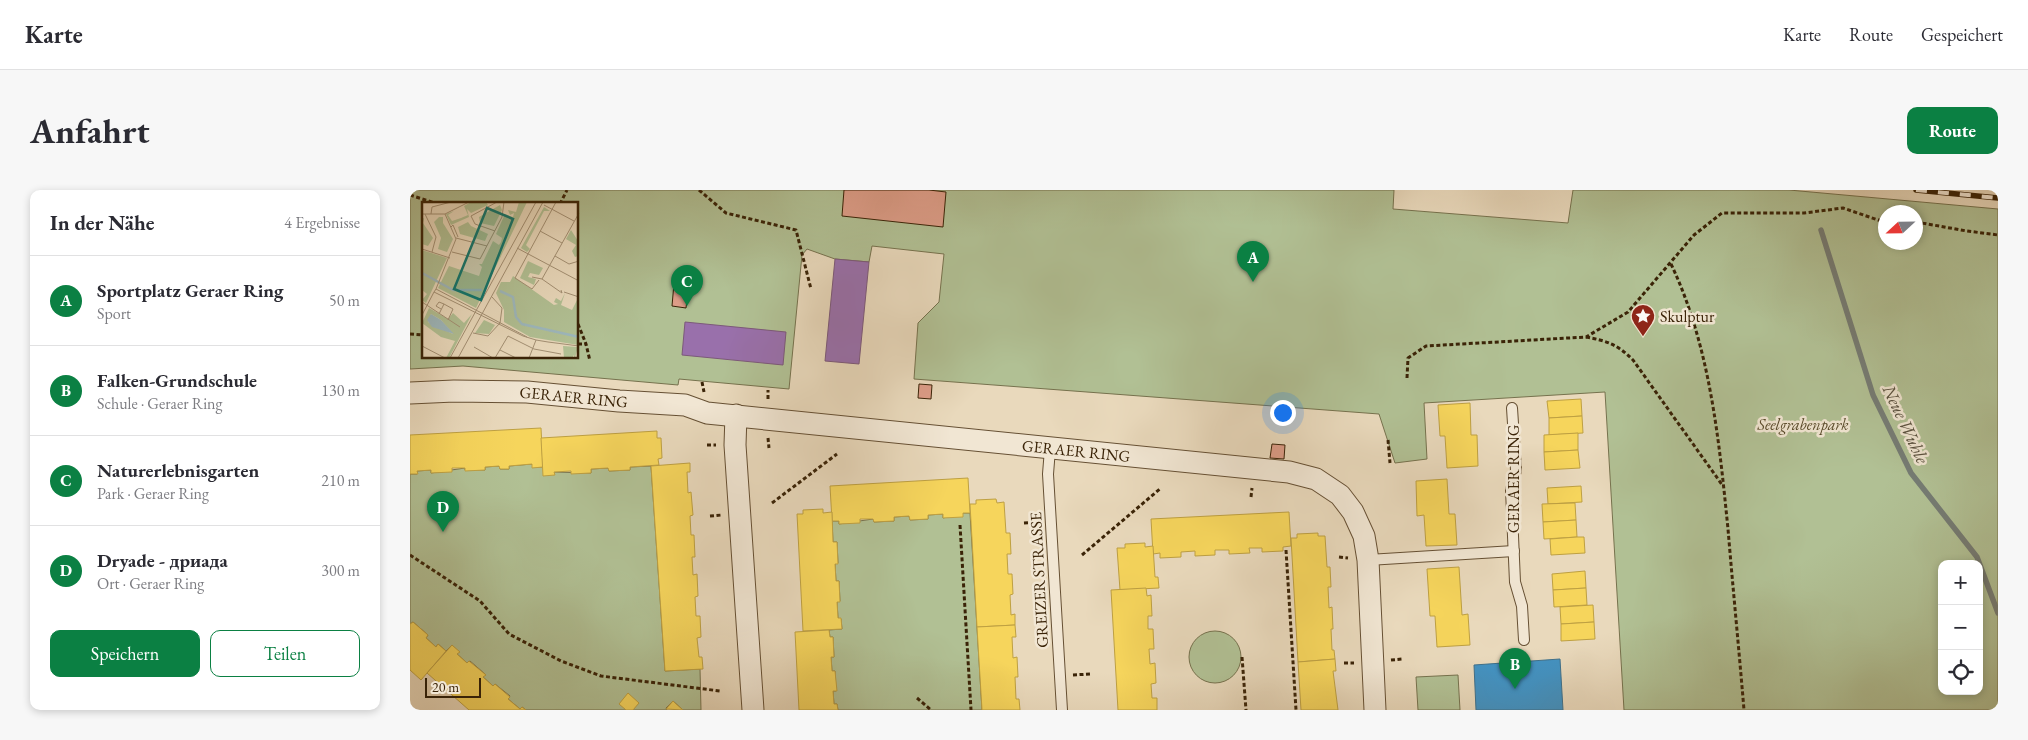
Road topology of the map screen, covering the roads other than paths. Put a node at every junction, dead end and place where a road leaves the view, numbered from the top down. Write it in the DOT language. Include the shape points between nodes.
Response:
graph roads {
  1 [pos="410,393"];
  2 [pos="1512,408"];
  3 [pos="736,415"];
  4 [pos="1050,448"];
  5 [pos="1514,551"];
  6 [pos="1368,560"];
  7 [pos="1524,640"];
  8 [pos="753,710"];
  9 [pos="1062,710"];
  10 [pos="1375,710"];
  1 -- 3 [label="street, GERAER RING" via="454,390 527,392 685,405 707,413"];
  2 -- 5 [label="lane, GERAER RING" via="1516,470 1511,490"];
  3 -- 4 [label="street, GERAER RING"];
  3 -- 8 [label="street" via="735,445"];
  4 -- 6 [label="street, GERAER RING" via="1248,466 1316,478 1340,495 1353,512 1364,536"];
  4 -- 9 [label="lane, GREIZER STRASSE" via="1048,474"];
  5 -- 6 [label="lane, GERAER RING"];
  5 -- 7 [label="lane, GERAER RING"];
  6 -- 10 [label="street, GERAER RING"];
}
